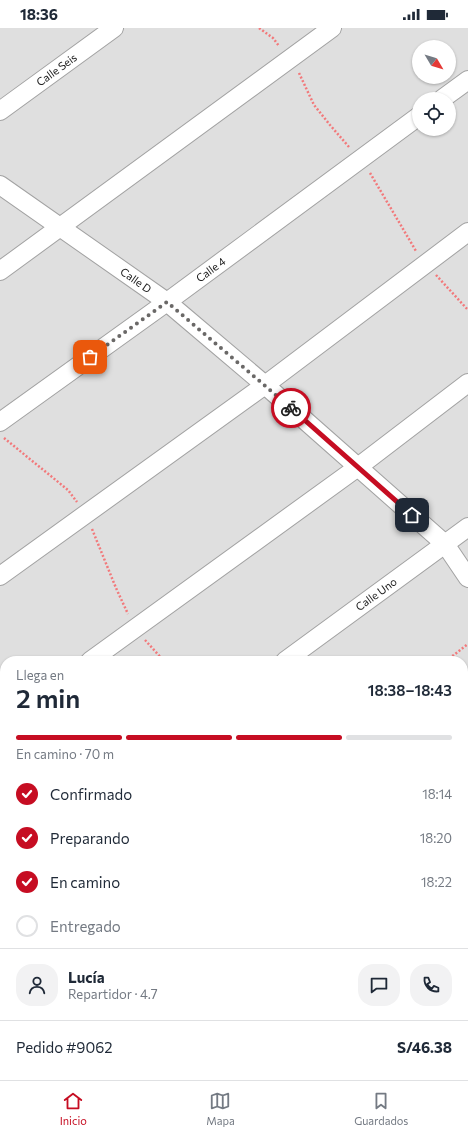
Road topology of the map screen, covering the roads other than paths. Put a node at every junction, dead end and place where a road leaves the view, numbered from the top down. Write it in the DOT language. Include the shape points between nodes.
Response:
graph roads {
  1 [pos="114,28"];
  2 [pos="332,28"];
  3 [pos="468,80"];
  4 [pos="452,92"];
  5 [pos="0,111"];
  6 [pos="412,121"];
  7 [pos="0,185"];
  8 [pos="59,228"];
  9 [pos="468,232"];
  10 [pos="0,271"];
  11 [pos="167,302"];
  12 [pos="468,383"];
  13 [pos="265,385"];
  14 [pos="0,422"];
  15 [pos="358,467"];
  16 [pos="468,527"];
  17 [pos="445,544"];
  18 [pos="0,576"];
  19 [pos="468,578"];
  20 [pos="97,656"];
  21 [pos="292,656"];
  1 -- 5 [label="street, Calle Seis"];
  2 -- 8 [label="street"];
  3 -- 4 [label="street"];
  6 -- 11 [label="street, Calle 4"];
  7 -- 8 [label="street, Calle D"];
  8 -- 10 [label="street"];
  8 -- 11 [label="street, Calle D"];
  9 -- 13 [label="street"];
  11 -- 13 [label="street, Calle D"];
  11 -- 14 [label="street, Calle 4"];
  12 -- 15 [label="street"];
  13 -- 15 [label="street, Calle D"];
  13 -- 18 [label="street"];
  15 -- 17 [label="street, Calle D"];
  15 -- 20 [label="street"];
  16 -- 17 [label="street, Calle Uno"];
  17 -- 19 [label="street, Calle D"];
  17 -- 21 [label="street, Calle Uno"];
}
